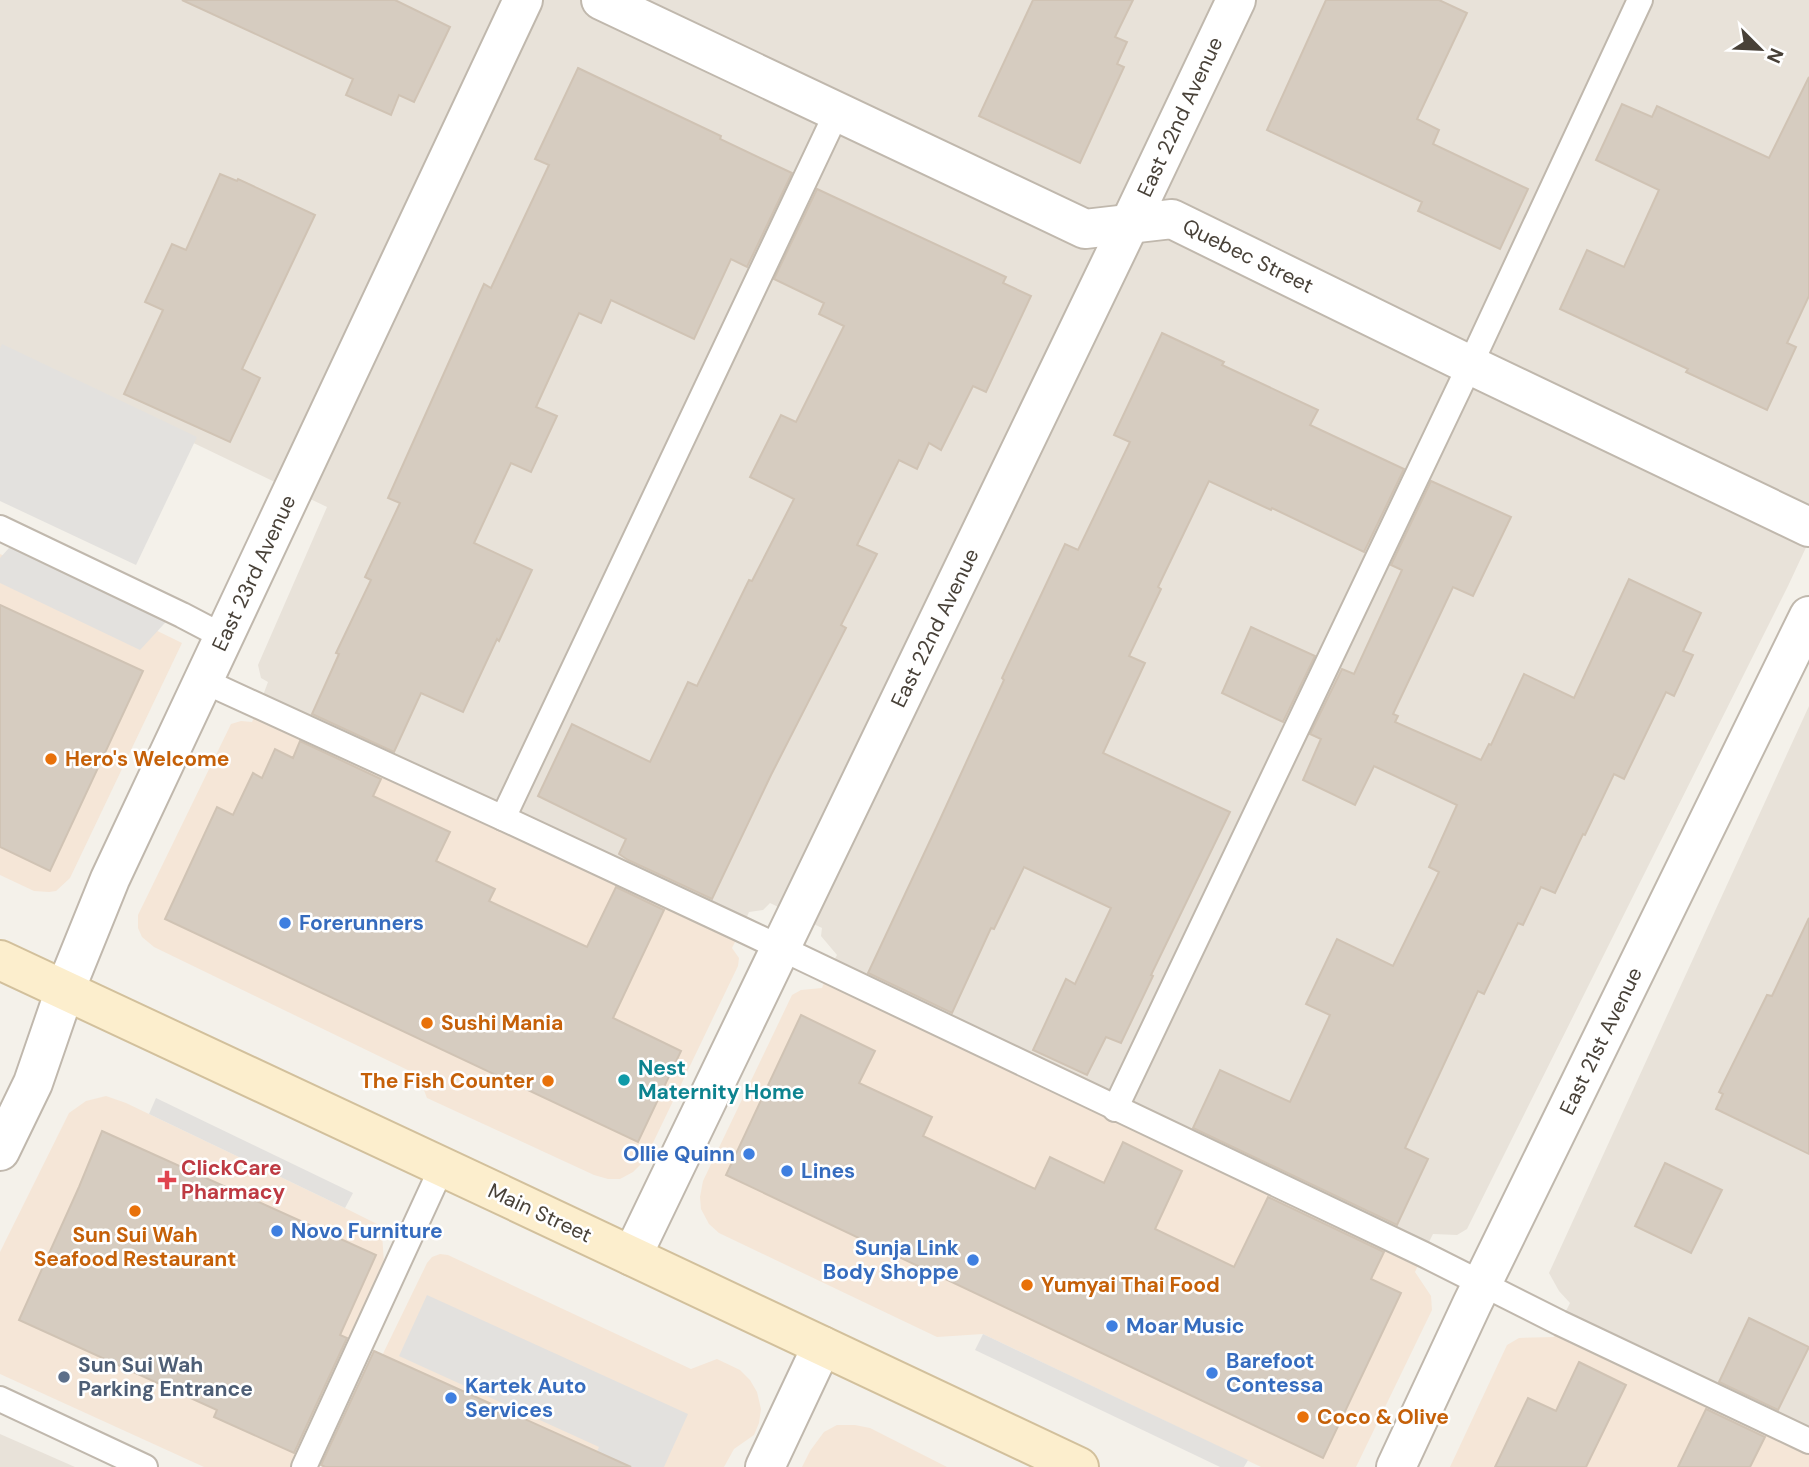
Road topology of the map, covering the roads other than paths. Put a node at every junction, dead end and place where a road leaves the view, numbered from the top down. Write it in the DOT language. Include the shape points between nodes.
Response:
graph roads {
  1 [pos="523,0"];
  2 [pos="601,0"];
  3 [pos="1236,0"];
  4 [pos="1640,0"];
  5 [pos="837,112"];
  6 [pos="1130,223"];
  7 [pos="1470,365"];
  8 [pos="1809,527"];
  9 [pos="0,528"];
  10 [pos="1809,616"];
  11 [pos="224,637"];
  12 [pos="204,681"];
  13 [pos="503,818"];
  14 [pos="781,949"];
  15 [pos="0,960"];
  16 [pos="65,990"];
  17 [pos="1115,1109"];
  18 [pos="0,1151"];
  19 [pos="442,1167"];
  20 [pos="632,1256"];
  21 [pos="1482,1283"];
  22 [pos="822,1346"];
  23 [pos="0,1399"];
  24 [pos="1809,1441"];
  25 [pos="145,1467"];
  26 [pos="304,1467"];
  27 [pos="765,1467"];
  28 [pos="1079,1467"];
  29 [pos="1396,1467"];
  1 -- 11 [label="street, East 23rd Avenue"];
  2 -- 5 [label="street, Quebec Street"];
  3 -- 6 [label="street, East 22nd Avenue"];
  4 -- 7 [label="lane"];
  5 -- 6 [label="street, Quebec Street" via="1085,229"];
  5 -- 13 [label="lane"];
  6 -- 7 [label="street, Quebec Street" via="1172,219"];
  6 -- 14 [label="street, East 22nd Avenue"];
  7 -- 8 [label="street, Quebec Street"];
  7 -- 17 [label="lane"];
  9 -- 11 [label="lane"];
  10 -- 21 [label="street, East 21st Avenue"];
  11 -- 12 [label="street, East 23rd Avenue"];
  12 -- 13 [label="lane"];
  12 -- 16 [label="street, East 23rd Avenue" via="105,889"];
  13 -- 14 [label="lane"];
  14 -- 17 [label="lane"];
  14 -- 20 [label="street, East 22nd Avenue"];
  15 -- 16 [label="main road, Main Street"];
  16 -- 18 [label="street, East 23rd Avenue" via="33,1083"];
  16 -- 19 [label="main road, Main Street"];
  17 -- 21 [label="lane"];
  19 -- 20 [label="main road, Main Street"];
  19 -- 26 [label="lane"];
  20 -- 22 [label="main road, Main Street"];
  21 -- 24 [label="lane"];
  21 -- 29 [label="street, East 21st Avenue"];
  22 -- 27 [label="street"];
  22 -- 28 [label="main road, Main Street"];
  23 -- 25 [label="lane"];
}
